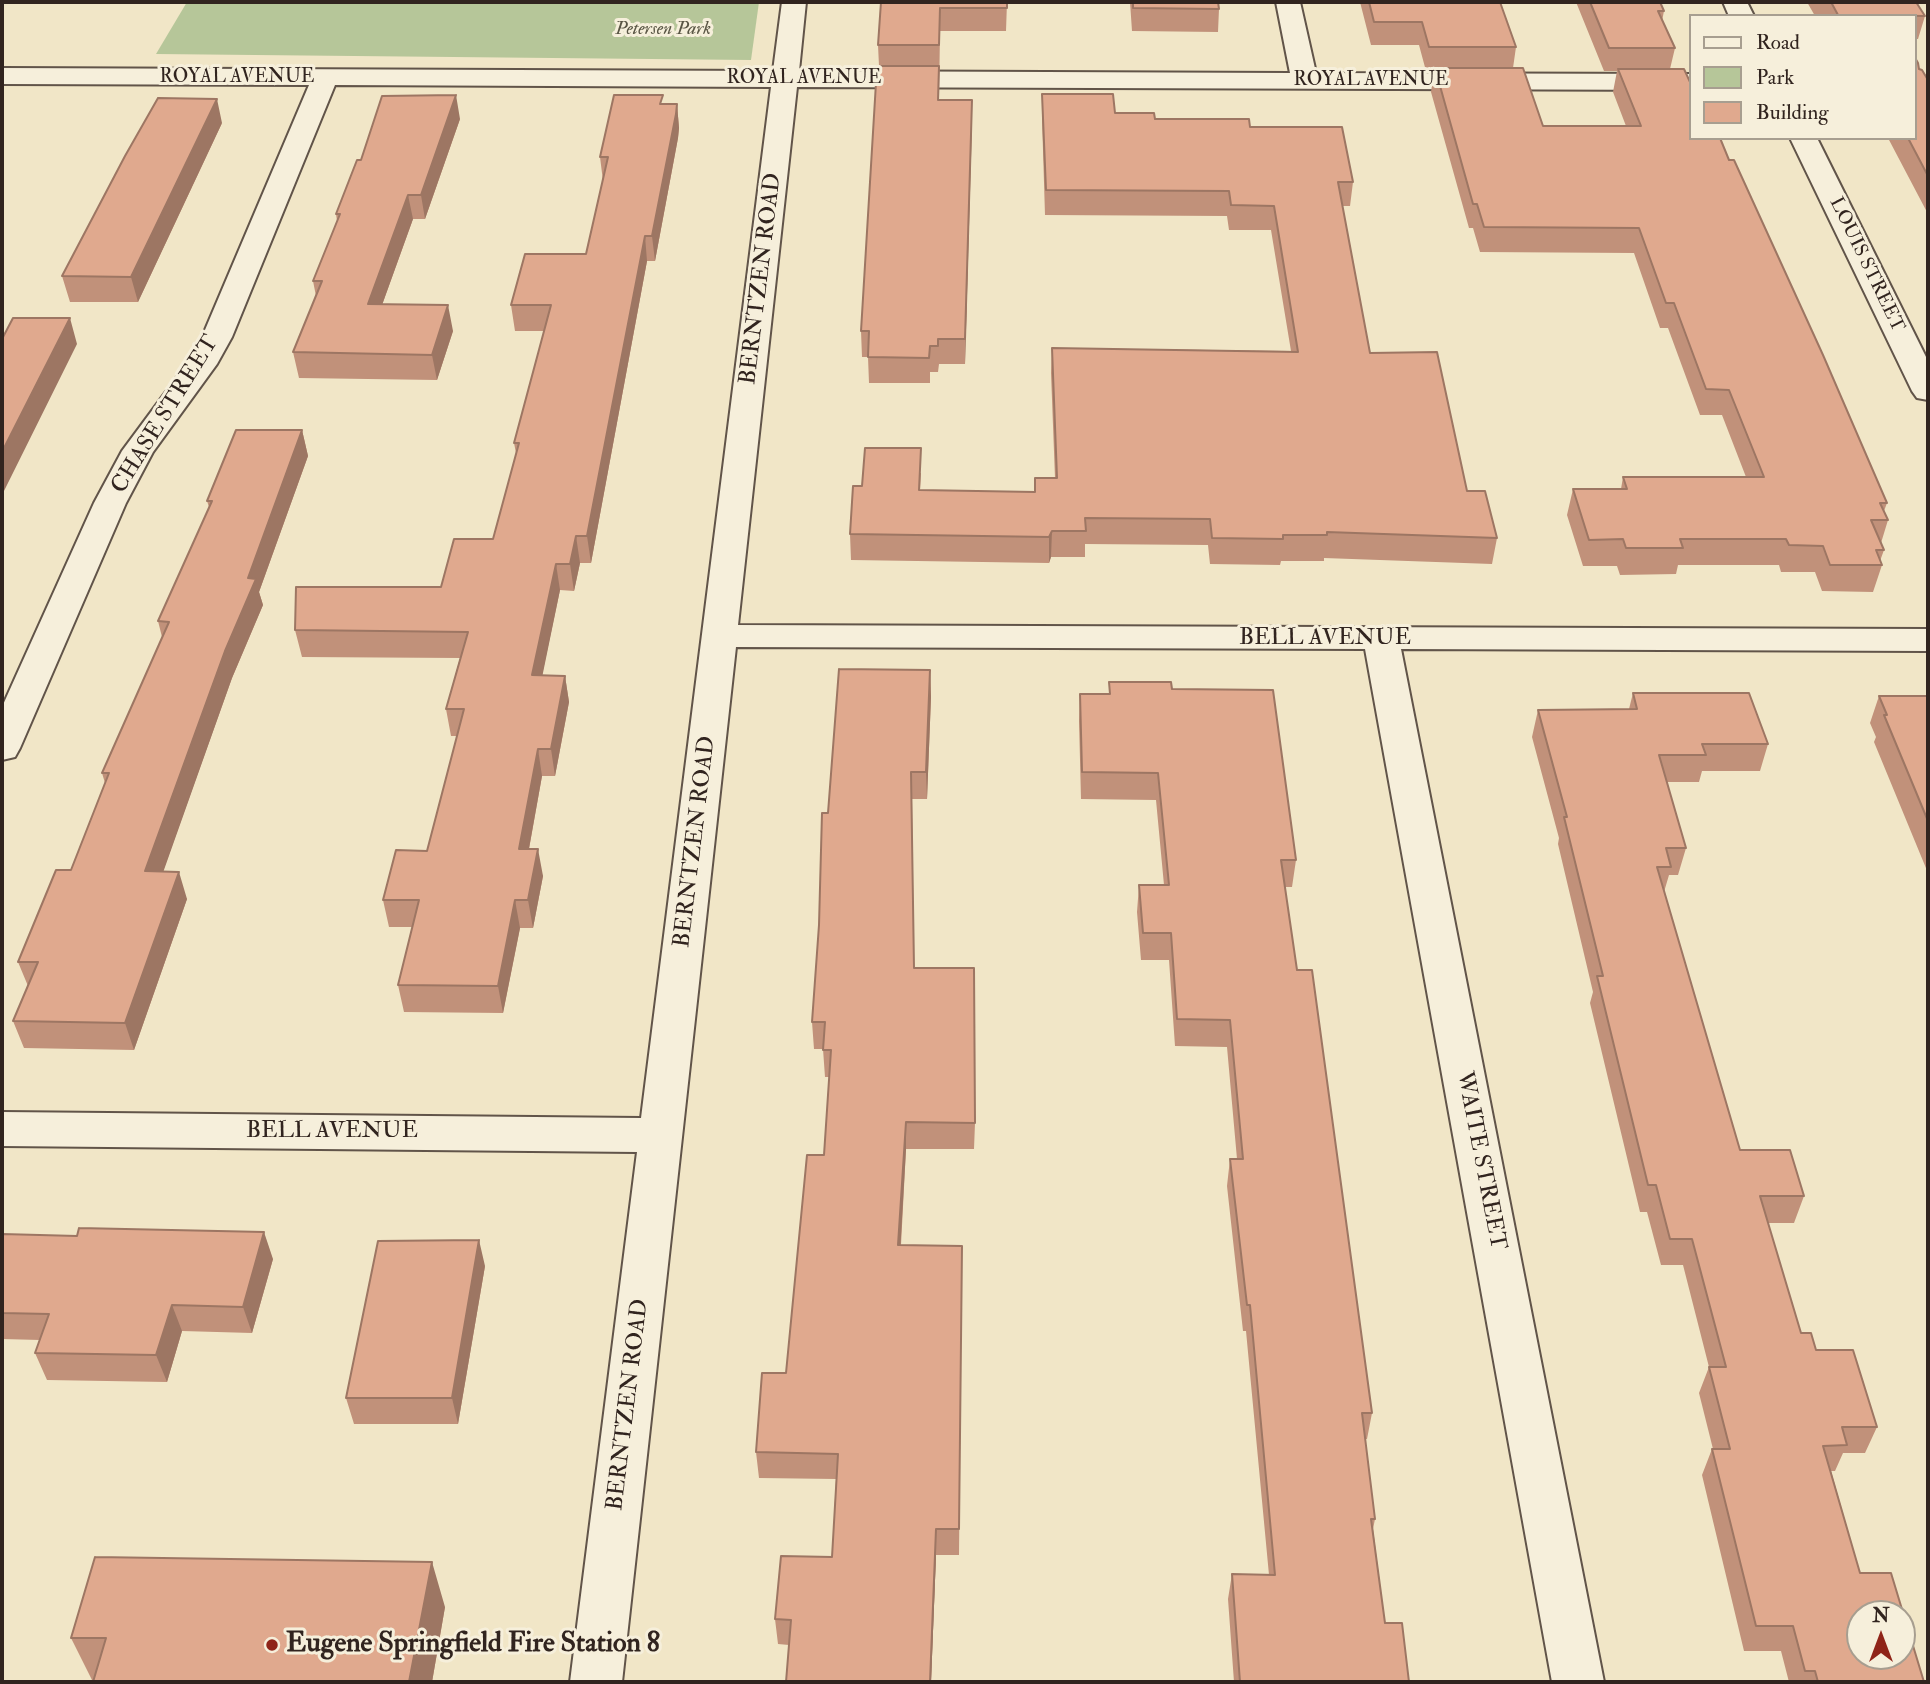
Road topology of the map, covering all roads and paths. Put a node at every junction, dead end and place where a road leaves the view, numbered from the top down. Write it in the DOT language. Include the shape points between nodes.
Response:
graph roads {
  1 [pos="794,2"];
  2 [pos="1288,2"];
  3 [pos="2,76"];
  4 [pos="324,79"];
  5 [pos="785,79"];
  6 [pos="1305,81"];
  7 [pos="1688,82"];
  8 [pos="1805,140"];
  9 [pos="1928,391"];
  10 [pos="721,636"];
  11 [pos="1381,639"];
  12 [pos="1928,640"];
  13 [pos="2,748"];
  14 [pos="2,1129"];
  15 [pos="662,1135"];
  16 [pos="596,1682"];
  17 [pos="1578,1682"];
  1 -- 5 [label="street, BERNTZEN ROAD"];
  2 -- 6 [label="street"];
  3 -- 4 [label="street, ROYAL AVENUE"];
  4 -- 5 [label="street, ROYAL AVENUE"];
  4 -- 13 [label="street, CHASE STREET" via="217,337 138,451 110,503"];
  5 -- 6 [label="street, ROYAL AVENUE"];
  5 -- 10 [label="street, BERNTZEN ROAD"];
  6 -- 7 [label="street, ROYAL AVENUE"];
  8 -- 9 [label="street, LOUIS STREET"];
  10 -- 11 [label="street, BELL AVENUE"];
  10 -- 15 [label="street, BERNTZEN ROAD"];
  11 -- 12 [label="street, BELL AVENUE"];
  11 -- 17 [label="street, WAITE STREET"];
  14 -- 15 [label="street, BELL AVENUE"];
  15 -- 16 [label="street, BERNTZEN ROAD"];
}
